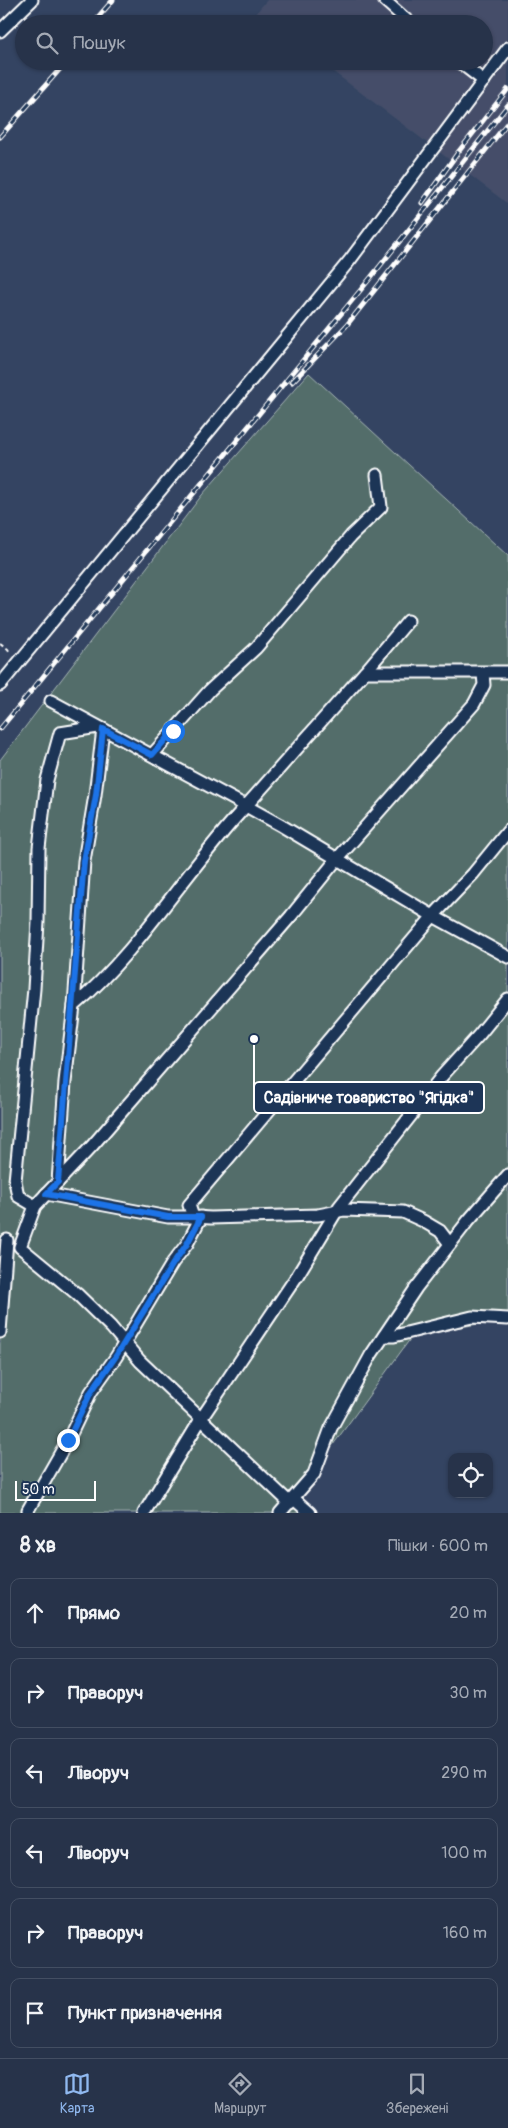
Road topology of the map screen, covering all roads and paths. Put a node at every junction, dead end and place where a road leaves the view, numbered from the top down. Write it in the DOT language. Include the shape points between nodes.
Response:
graph roads {
  1 [pos="32,0"];
  2 [pos="384,0"];
  3 [pos="17,15"];
  4 [pos="401,15"];
  5 [pos="15,16"];
  6 [pos="0,31"];
  7 [pos="508,48"];
  8 [pos="493,69"];
  9 [pos="470,70"];
  10 [pos="492,70"];
  11 [pos="484,81"];
  12 [pos="377,475"];
  13 [pos="408,621"];
  14 [pos="0,643"];
  15 [pos="16,666"];
  16 [pos="365,672"];
  17 [pos="508,672"];
  18 [pos="483,673"];
  19 [pos="0,685"];
  20 [pos="51,701"];
  21 [pos="101,728"];
  22 [pos="152,755"];
  23 [pos="246,806"];
  24 [pos="508,831"];
  25 [pos="337,859"];
  26 [pos="433,916"];
  27 [pos="508,957"];
  28 [pos="508,999"];
  29 [pos="74,1006"];
  30 [pos="508,1175"];
  31 [pos="58,1182"];
  32 [pos="46,1194"];
  33 [pos="35,1206"];
  34 [pos="197,1217"];
  35 [pos="4,1238"];
  36 [pos="450,1244"];
  37 [pos="20,1247"];
  38 [pos="508,1318"];
  39 [pos="0,1332"];
  40 [pos="384,1336"];
  41 [pos="201,1419"];
  42 [pos="292,1501"];
  43 [pos="28,1510"];
  44 [pos="144,1513"];
  45 [pos="280,1513"];
  46 [pos="310,1513"];
  1 -- 3 [label="street"];
  2 -- 4 [label="street"];
  5 -- 6 [label="street"];
  7 -- 8 [label="street"];
  9 -- 11 [label="street"];
  10 -- 11 [label="street"];
  11 -- 15 [label="street" via="350,260"];
  12 -- 22 [label="street" via="381,507 351,536 256,648 210,690"];
  13 -- 16 [label="street"];
  14 -- 15 [label="path" via="8,649"];
  15 -- 19 [label="street"];
  16 -- 18 [label="street"];
  16 -- 23 [label="street"];
  17 -- 18 [label="street"];
  18 -- 25 [label="street" via="484,685 474,704"];
  20 -- 21 [label="street"];
  21 -- 22 [label="street"];
  21 -- 29 [label="street" via="96,795 84,861"];
  21 -- 33 [label="street" via="60,733 47,780 39,848 34,989 15,1181 18,1196"];
  22 -- 23 [label="street"];
  23 -- 25 [label="street"];
  23 -- 29 [label="street" via="135,941"];
  24 -- 26 [label="street"];
  25 -- 26 [label="street"];
  25 -- 31 [label="street"];
  26 -- 27 [label="street"];
  26 -- 34 [label="street" via="189,1205"];
  28 -- 41 [label="street" via="442,1076 339,1207"];
  29 -- 31 [label="street"];
  30 -- 36 [label="street"];
  31 -- 32 [label="street"];
  32 -- 33 [label="street"];
  32 -- 34 [label="street" via="168,1217"];
  33 -- 37 [label="street"];
  34 -- 36 [label="street" via="318,1215 344,1210 403,1212 440,1231"];
  34 -- 43 [label="street" via="187,1244 91,1392"];
  35 -- 37 [label="street"];
  35 -- 39 [label="street"];
  36 -- 40 [label="street"];
  37 -- 41 [label="street" via="77,1294"];
  38 -- 40 [label="street" via="472,1317"];
  40 -- 42 [label="street" via="331,1428 314,1474"];
  41 -- 42 [label="street"];
  41 -- 44 [label="street"];
  42 -- 45 [label="street"];
  42 -- 46 [label="street"];
}
